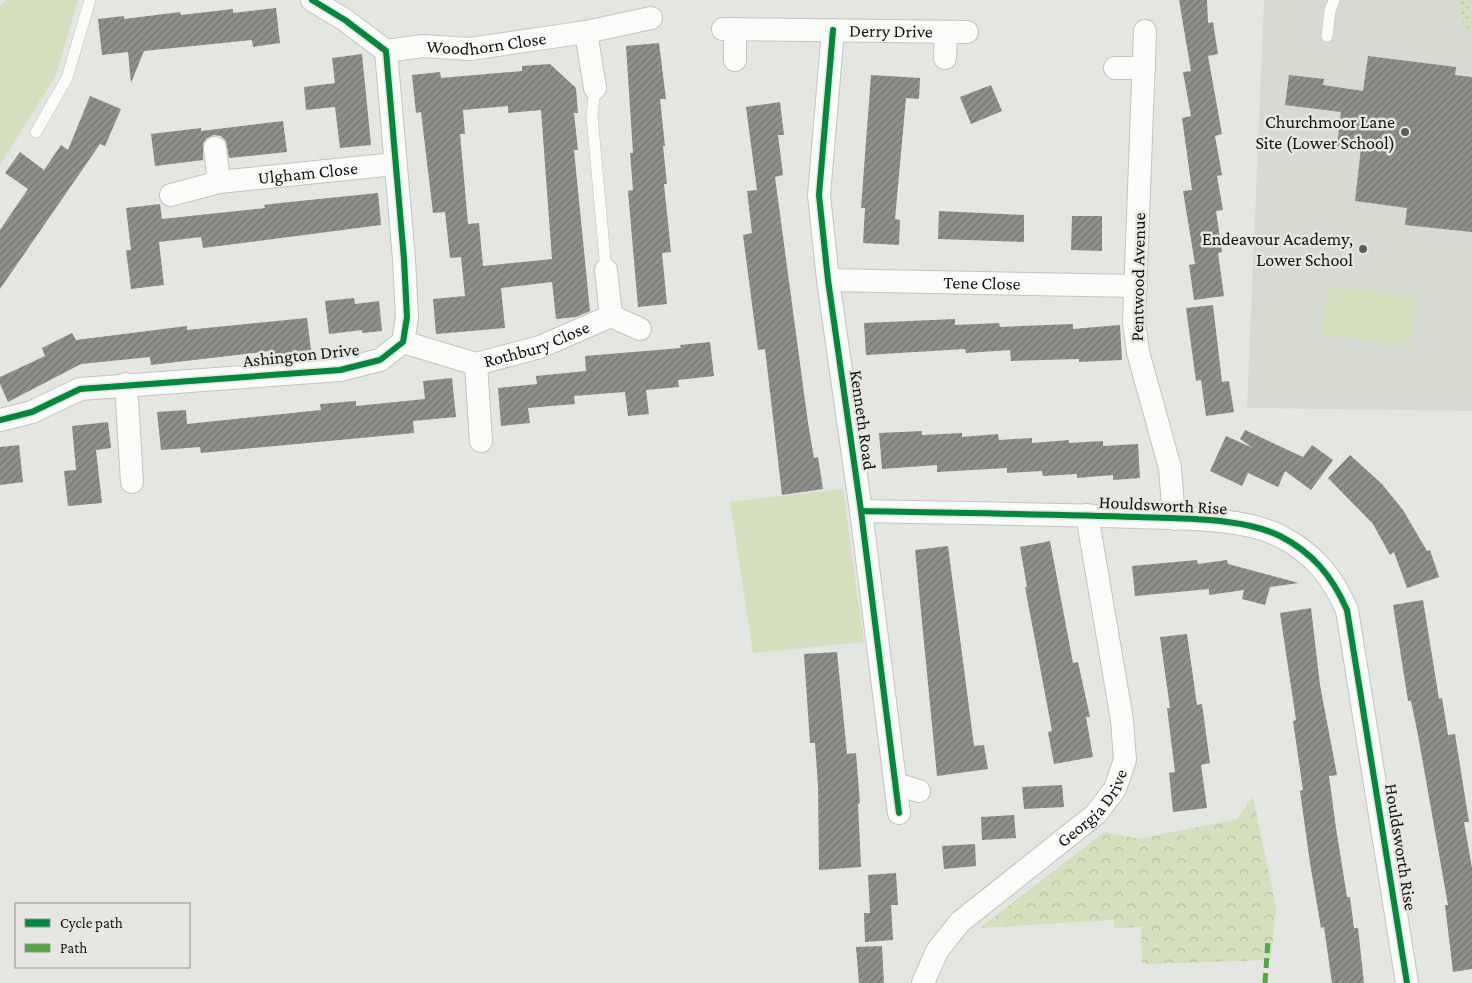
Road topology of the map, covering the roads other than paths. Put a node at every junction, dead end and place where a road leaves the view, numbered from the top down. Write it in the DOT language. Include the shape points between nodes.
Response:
graph roads {
  1 [pos="90,0"];
  2 [pos="312,0"];
  3 [pos="1334,0"];
  4 [pos="651,18"];
  5 [pos="833,30"];
  6 [pos="1145,31"];
  7 [pos="586,32"];
  8 [pos="1327,36"];
  9 [pos="386,51"];
  10 [pos="945,58"];
  11 [pos="735,60"];
  12 [pos="1115,68"];
  13 [pos="1144,68"];
  14 [pos="595,88"];
  15 [pos="36,132"];
  16 [pos="215,148"];
  17 [pos="395,164"];
  18 [pos="219,182"];
  19 [pos="171,195"];
  20 [pos="606,270"];
  21 [pos="828,280"];
  22 [pos="1136,286"];
  23 [pos="611,316"];
  24 [pos="640,329"];
  25 [pos="403,342"];
  26 [pos="476,364"];
  27 [pos="126,384"];
  28 [pos="0,420"];
  29 [pos="481,441"];
  30 [pos="132,482"];
  31 [pos="861,511"];
  32 [pos="1087,515"];
  33 [pos="1174,518"];
  34 [pos="896,784"];
  35 [pos="919,791"];
  36 [pos="899,813"];
  37 [pos="923,983"];
  38 [pos="1407,983"];
  1 -- 15 [label="lane" via="67,78"];
  2 -- 9 [label="street"];
  3 -- 8 [label="lane"];
  4 -- 7 [label="street, Woodhorn Close"];
  5 -- 10 [label="street, Derry Drive" via="956,32"];
  5 -- 11 [label="street, Derry Drive" via="729,29"];
  5 -- 21 [label="street, Kenneth Road" via="819,195"];
  6 -- 13 [label="street, Pentwood Avenue"];
  7 -- 9 [label="street, Woodhorn Close" via="470,49 423,46"];
  7 -- 14 [label="street"];
  9 -- 17 [label="street"];
  12 -- 13 [label="street"];
  13 -- 22 [label="street, Pentwood Avenue"];
  14 -- 20 [label="lane, Rothbury Close" via="592,116"];
  16 -- 18 [label="street"];
  17 -- 18 [label="street, Ulgham Close"];
  17 -- 25 [label="street" via="407,317"];
  18 -- 19 [label="street, Ulgham Close"];
  20 -- 23 [label="street, Rothbury Close"];
  21 -- 22 [label="street, Tene Close"];
  21 -- 31 [label="street, Kenneth Road"];
  22 -- 33 [label="street, Pentwood Avenue" via="1134,322 1138,352 1170,468"];
  23 -- 24 [label="street, Rothbury Close"];
  23 -- 26 [label="street, Rothbury Close" via="540,347"];
  25 -- 26 [label="street, Rothbury Close"];
  25 -- 27 [label="street, Ashington Drive" via="380,360 340,370"];
  26 -- 29 [label="street"];
  27 -- 28 [label="street, Ashington Drive" via="80,389 32,412"];
  27 -- 30 [label="street"];
  31 -- 32 [label="street, Houldsworth Rise"];
  31 -- 34 [label="street, Kenneth Road"];
  32 -- 33 [label="street, Houldsworth Rise"];
  32 -- 37 [label="street, Georgia Drive" via="1122,720 1125,760 1115,788 1096,814 960,922 937,951"];
  33 -- 38 [label="street, Houldsworth Rise" via="1248,525 1278,535 1302,549 1336,584 1347,610"];
  34 -- 35 [label="street"];
  34 -- 36 [label="street, Kenneth Road"];
}
